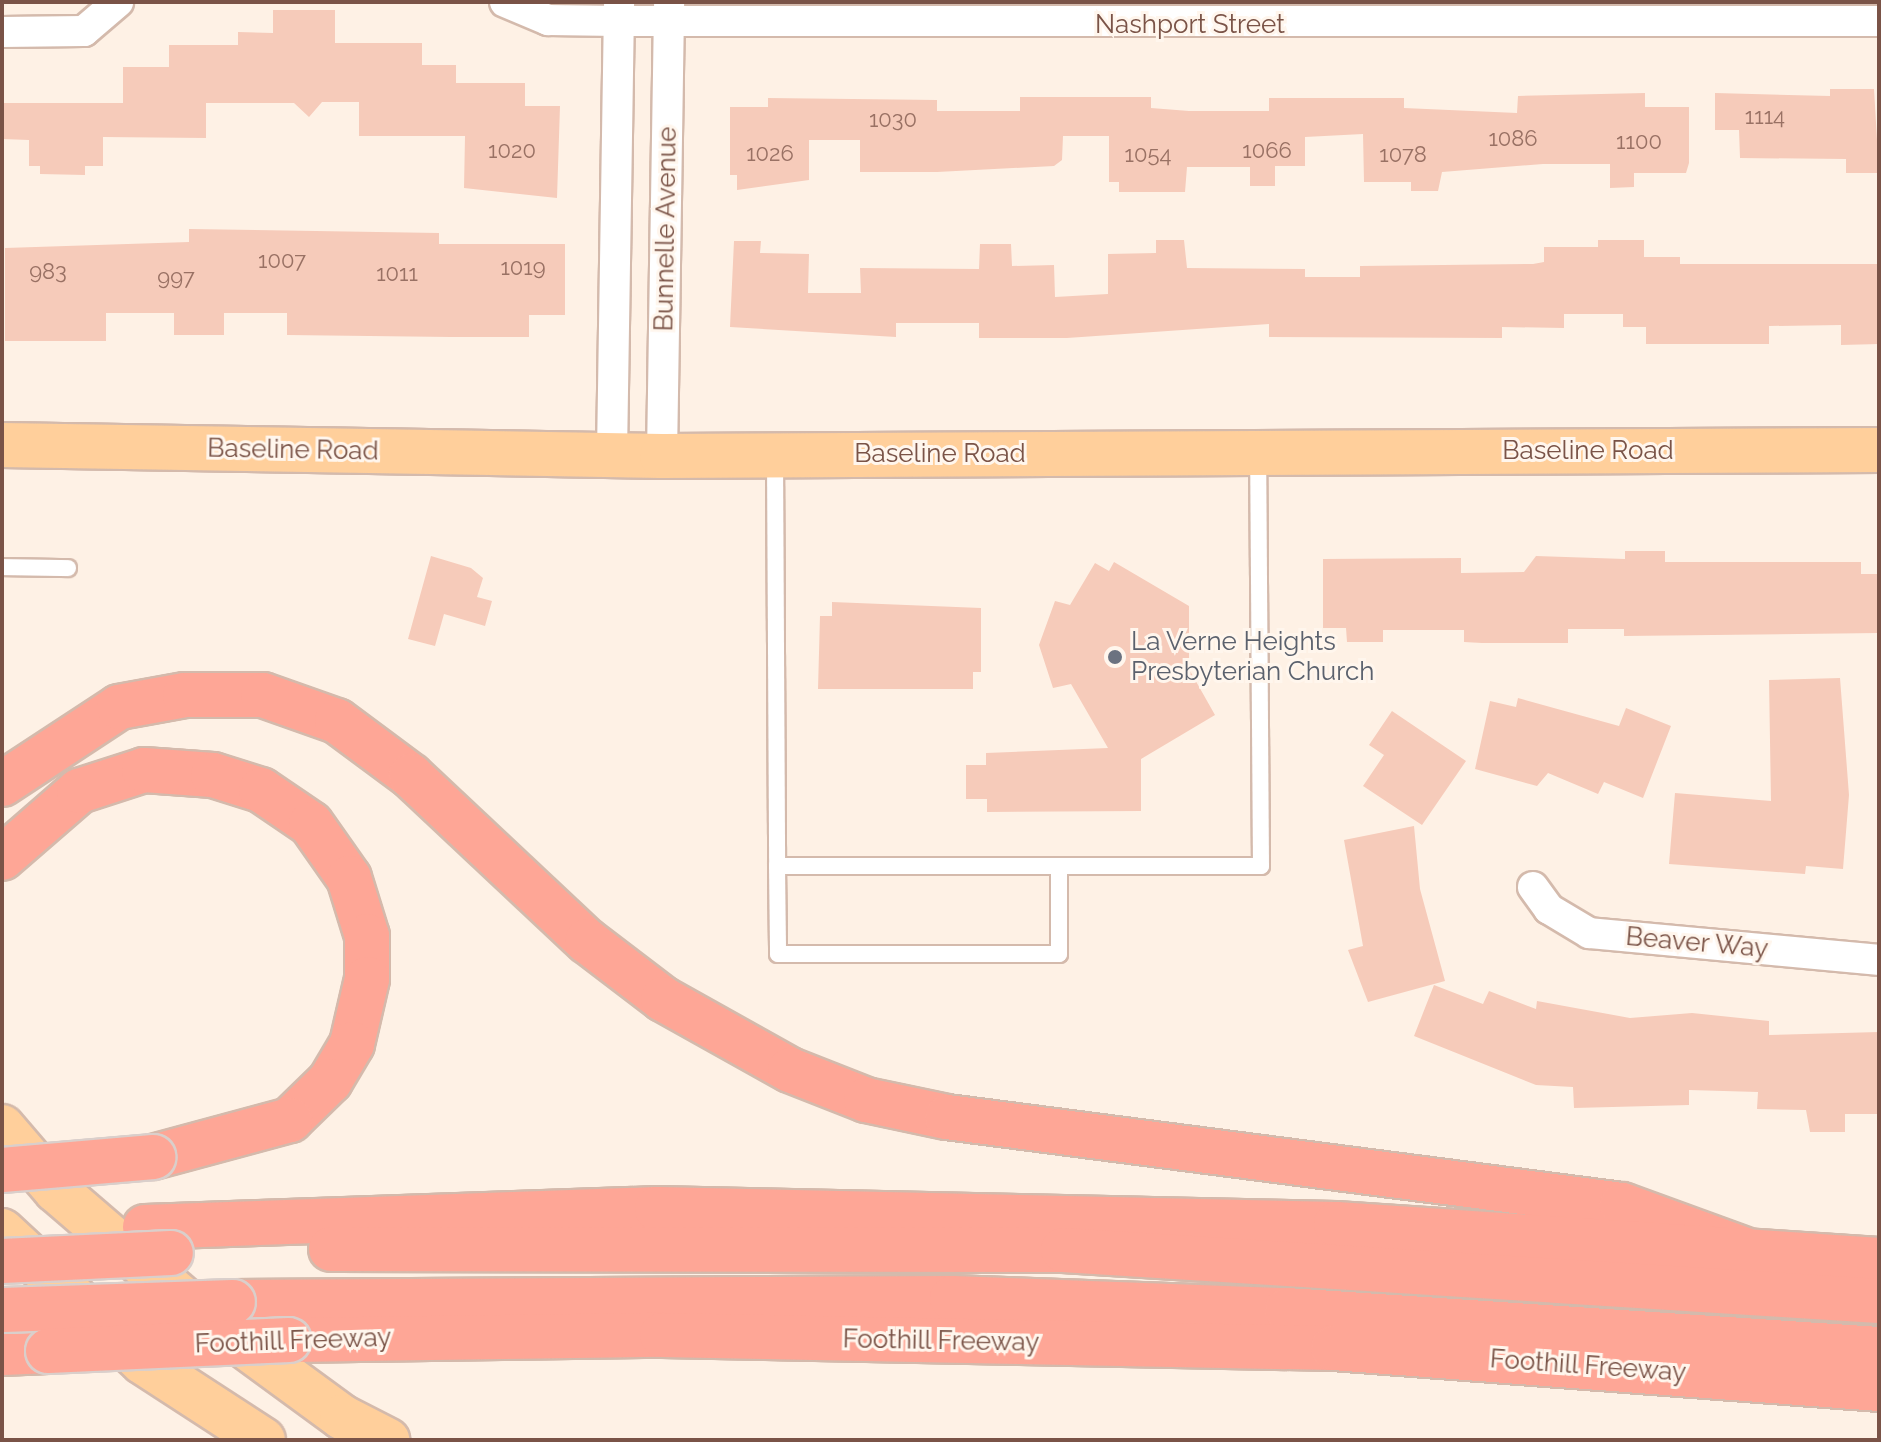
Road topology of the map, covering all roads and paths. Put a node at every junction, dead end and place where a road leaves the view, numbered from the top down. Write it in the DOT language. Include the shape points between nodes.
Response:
graph roads {
  1 [pos="118,2"];
  2 [pos="505,2"];
  3 [pos="1625,11"];
  4 [pos="619,12"];
  5 [pos="669,12"];
  6 [pos="1260,14"];
  7 [pos="1879,21"];
  8 [pos="2,32"];
  9 [pos="2,445"];
  10 [pos="1879,450"];
  11 [pos="1258,453"];
  12 [pos="612,454"];
  13 [pos="775,454"];
  14 [pos="662,456"];
  15 [pos="2,567"];
  16 [pos="68,568"];
  17 [pos="2,784"];
  18 [pos="2,858"];
  19 [pos="777,866"];
  20 [pos="1059,866"];
  21 [pos="1533,887"];
  22 [pos="1879,960"];
  23 [pos="2,1127"];
  24 [pos="2,1170"];
  25 [pos="2,1233"];
  26 [pos="158,1240"];
  27 [pos="1743,1249"];
  28 [pos="1879,1260"];
  29 [pos="2,1261"];
  30 [pos="1879,1301"];
  31 [pos="2,1310"];
  32 [pos="1879,1349"];
  33 [pos="2,1353"];
  34 [pos="1879,1389"];
  35 [pos="263,1440"];
  36 [pos="387,1440"];
  1 -- 8 [label="street" via="84,31"];
  2 -- 4 [label="street, Nashport Street" via="548,20"];
  3 -- 6 [label="street, Nashport Street"];
  3 -- 7 [label="street, Nashport Street"];
  4 -- 5 [label="street, Nashport Street"];
  4 -- 12 [label="street, Bunnelle Avenue"];
  5 -- 6 [label="street, Nashport Street"];
  5 -- 14 [label="street, Bunnelle Avenue"];
  9 -- 12 [label="main road, Baseline Road"];
  10 -- 11 [label="main road, Baseline Road"];
  11 -- 13 [label="main road, Baseline Road"];
  11 -- 20 [label="lane" via="1261,866"];
  12 -- 14 [label="main road, Baseline Road"];
  13 -- 14 [label="main road, Baseline Road"];
  13 -- 19 [label="lane"];
  15 -- 16 [label="lane"];
  17 -- 27 [label="highway" via="119,707 185,695 263,695 337,721 411,776 587,941 663,999 790,1070 866,1100 1622,1205"];
  18 -- 24 [label="highway, bridge" via="79,791 144,770 213,775 261,790 311,824 349,878 367,936 367,979 352,1044 330,1081 290,1120 153,1157"];
  19 -- 20 [label="lane"];
  19 -- 20 [label="lane" via="778,954 1059,954"];
  21 -- 22 [label="street, Beaver Way" via="1549,909 1589,933"];
  23 -- 36 [label="main road" via="56,1190 193,1308 342,1417"];
  25 -- 26 [label="highway"];
  25 -- 35 [label="main road" via="143,1362"];
  26 -- 27 [label="highway" via="657,1209 1336,1224"];
  26 -- 29 [label="highway, bridge"];
  26 -- 30 [label="highway" via="1063,1250"];
  27 -- 28 [label="highway"];
  31 -- 32 [label="highway, bridge" via="233,1302 952,1298 1333,1312"];
  33 -- 34 [label="highway, Foothill Freeway, bridge" via="289,1340 662,1335 1333,1348"];
}
